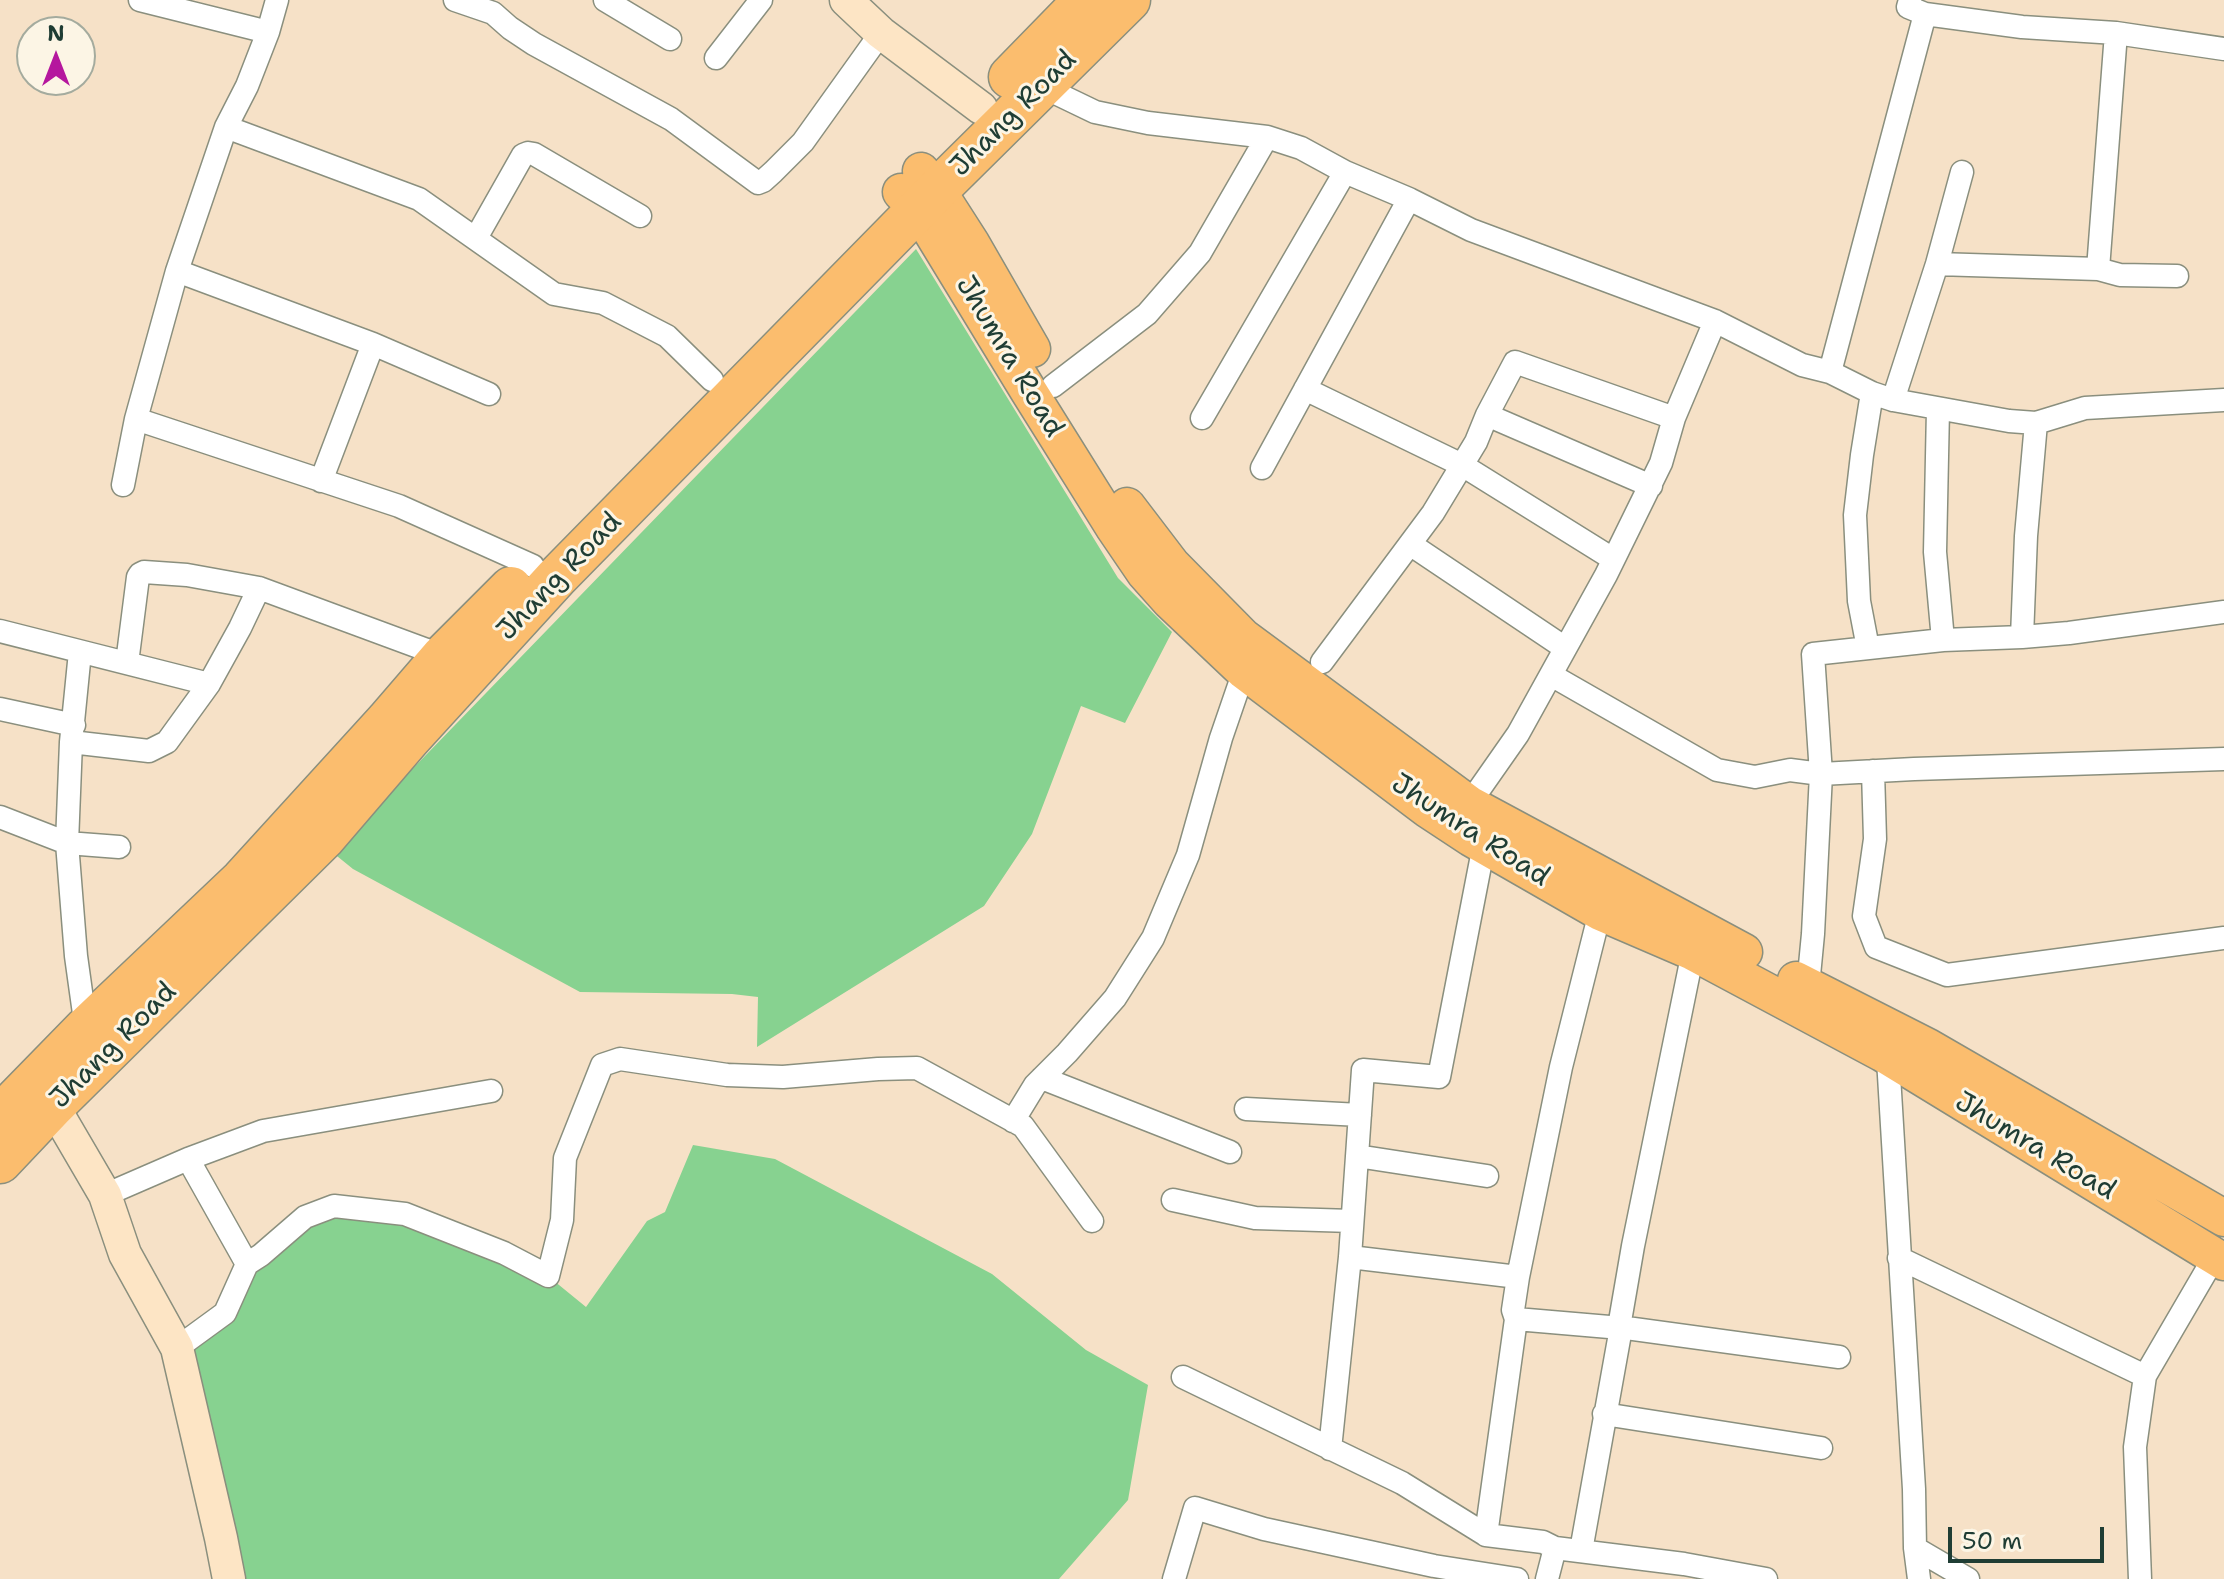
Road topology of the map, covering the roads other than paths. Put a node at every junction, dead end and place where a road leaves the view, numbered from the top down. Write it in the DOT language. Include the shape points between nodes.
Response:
graph roads {
  1 [pos="140,0"];
  2 [pos="277,0"];
  3 [pos="455,0"];
  4 [pos="605,0"];
  5 [pos="761,0"];
  6 [pos="846,0"];
  7 [pos="1085,0"];
  8 [pos="1129,0"];
  9 [pos="1917,7"];
  10 [pos="268,32"];
  11 [pos="881,33"];
  12 [pos="2116,33"];
  13 [pos="670,39"];
  14 [pos="2224,49"];
  15 [pos="716,58"];
  16 [pos="1041,86"];
  17 [pos="981,108"];
  18 [pos="226,127"];
  19 [pos="1267,137"];
  20 [pos="1345,172"];
  21 [pos="1962,172"];
  22 [pos="919,191"];
  23 [pos="1409,199"];
  24 [pos="640,216"];
  25 [pos="476,238"];
  26 [pos="1937,264"];
  27 [pos="2098,269"];
  28 [pos="177,271"];
  29 [pos="2177,276"];
  30 [pos="1715,321"];
  31 [pos="373,344"];
  32 [pos="1830,372"];
  33 [pos="712,380"];
  34 [pos="1053,386"];
  35 [pos="1305,389"];
  36 [pos="489,394"];
  37 [pos="1883,397"];
  38 [pos="2224,400"];
  39 [pos="1938,409"];
  40 [pos="1487,415"];
  41 [pos="1202,418"];
  42 [pos="1674,418"];
  43 [pos="136,419"];
  44 [pos="2036,423"];
  45 [pos="1462,465"];
  46 [pos="1262,468"];
  47 [pos="321,481"];
  48 [pos="123,485"];
  49 [pos="1651,486"];
  50 [pos="1410,544"];
  51 [pos="1613,559"];
  52 [pos="533,566"];
  53 [pos="259,588"];
  54 [pos="2224,612"];
  55 [pos="0,631"];
  56 [pos="2022,637"];
  57 [pos="1943,640"];
  58 [pos="1565,648"];
  59 [pos="1868,648"];
  60 [pos="80,652"];
  61 [pos="443,656"];
  62 [pos="1322,662"];
  63 [pos="127,663"];
  64 [pos="1244,671"];
  65 [pos="1551,675"];
  66 [pos="209,684"];
  67 [pos="0,709"];
  68 [pos="398,730"];
  69 [pos="73,734"];
  70 [pos="2224,759"];
  71 [pos="1873,771"];
  72 [pos="1821,774"];
  73 [pos="1469,804"];
  74 [pos="0,817"];
  75 [pos="67,843"];
  76 [pos="1484,845"];
  77 [pos="119,847"];
  78 [pos="1600,912"];
  79 [pos="2224,938"];
  80 [pos="1693,952"];
  81 [pos="1808,986"];
  82 [pos="86,1028"];
  83 [pos="1895,1046"];
  84 [pos="1042,1078"];
  85 [pos="491,1091"];
  86 [pos="53,1106"];
  87 [pos="1246,1109"];
  88 [pos="1360,1115"];
  89 [pos="0,1116"];
  90 [pos="1013,1121"];
  91 [pos="1230,1152"];
  92 [pos="1357,1156"];
  93 [pos="188,1159"];
  94 [pos="0,1162"];
  95 [pos="1487,1176"];
  96 [pos="105,1195"];
  97 [pos="1173,1200"];
  98 [pos="2224,1218"];
  99 [pos="1092,1221"];
  100 [pos="1352,1221"];
  101 [pos="1350,1257"];
  102 [pos="1899,1258"];
  103 [pos="2219,1259"];
  104 [pos="247,1264"];
  105 [pos="1518,1277"];
  106 [pos="1516,1319"];
  107 [pos="1620,1327"];
  108 [pos="177,1348"];
  109 [pos="1839,1357"];
  110 [pos="2145,1376"];
  111 [pos="1183,1377"];
  112 [pos="1604,1414"];
  113 [pos="1821,1448"];
  114 [pos="1330,1449"];
  115 [pos="1486,1535"];
  116 [pos="1555,1548"];
  117 [pos="1915,1548"];
  118 [pos="1587,1551"];
  119 [pos="229,1579"];
  120 [pos="1174,1579"];
  121 [pos="1517,1579"];
  122 [pos="1547,1579"];
  123 [pos="1766,1579"];
  124 [pos="1919,1579"];
  125 [pos="1968,1579"];
  126 [pos="2140,1579"];
  1 -- 10 [label="street"];
  2 -- 10 [label="street"];
  3 -- 11 [label="street" via="493,13 534,44 671,119 758,183 803,142"];
  4 -- 13 [label="street"];
  5 -- 15 [label="street"];
  6 -- 11 [label="street"];
  7 -- 17 [label="highway, Jhang Road"];
  8 -- 16 [label="highway, Jhang Road"];
  9 -- 12 [label="street" via="2022,27"];
  9 -- 32 [label="street"];
  10 -- 18 [label="street"];
  11 -- 17 [label="street"];
  12 -- 14 [label="street"];
  12 -- 27 [label="street"];
  16 -- 19 [label="street" via="1095,112"];
  16 -- 22 [label="highway, Jhang Road"];
  17 -- 22 [label="highway, Jhang Road"];
  18 -- 25 [label="street" via="419,199"];
  18 -- 28 [label="street"];
  19 -- 20 [label="street"];
  19 -- 34 [label="street" via="1200,253 1147,314"];
  20 -- 23 [label="street"];
  20 -- 41 [label="street"];
  21 -- 26 [label="street"];
  22 -- 33 [label="highway, Jhang Road"];
  22 -- 34 [label="main road, Jhumra Road" via="971,243"];
  22 -- 64 [label="main road, Jhumra Road" via="1087,485 1145,573"];
  22 -- 68 [label="highway, Jhang Road" via="556,578"];
  23 -- 30 [label="street" via="1471,230"];
  23 -- 35 [label="street"];
  24 -- 25 [label="street" via="528,153"];
  25 -- 33 [label="street" via="554,294 603,303 667,336"];
  26 -- 27 [label="street"];
  26 -- 37 [label="street"];
  27 -- 29 [label="street" via="2120,275"];
  28 -- 31 [label="street"];
  28 -- 43 [label="street"];
  30 -- 32 [label="street" via="1802,365"];
  30 -- 42 [label="street"];
  31 -- 36 [label="street"];
  31 -- 47 [label="street"];
  32 -- 37 [label="street"];
  33 -- 52 [label="highway, Jhang Road"];
  34 -- 73 [label="main road, Jhumra Road" via="1132,515 1233,627"];
  35 -- 45 [label="street"];
  35 -- 46 [label="street"];
  37 -- 39 [label="street"];
  37 -- 59 [label="street" via="1862,455 1855,515 1859,601"];
  38 -- 44 [label="street" via="2085,408"];
  39 -- 44 [label="street"];
  39 -- 57 [label="street" via="1935,552"];
  40 -- 42 [label="street" via="1515,362"];
  40 -- 45 [label="street"];
  40 -- 49 [label="street"];
  42 -- 49 [label="street"];
  43 -- 47 [label="street"];
  43 -- 48 [label="street"];
  44 -- 56 [label="street"];
  45 -- 50 [label="street"];
  45 -- 51 [label="street"];
  47 -- 52 [label="street" via="399,506"];
  49 -- 51 [label="street"];
  50 -- 58 [label="street"];
  50 -- 62 [label="street"];
  51 -- 58 [label="street"];
  52 -- 61 [label="highway, Jhang Road"];
  53 -- 61 [label="street"];
  53 -- 63 [label="street" via="187,575 140,574"];
  53 -- 66 [label="street"];
  54 -- 56 [label="street"];
  55 -- 60 [label="street"];
  56 -- 57 [label="street"];
  57 -- 59 [label="street"];
  58 -- 65 [label="street"];
  59 -- 72 [label="street" via="1813,654"];
  60 -- 63 [label="street"];
  60 -- 69 [label="street"];
  61 -- 68 [label="highway, Jhang Road"];
  63 -- 66 [label="street"];
  64 -- 76 [label="main road, Jhumra Road" via="1427,809"];
  64 -- 84 [label="street" via="1188,855 1153,938 1115,998"];
  65 -- 72 [label="street" via="1717,770 1755,777 1790,770"];
  65 -- 73 [label="street"];
  66 -- 69 [label="street" via="167,742 149,751"];
  67 -- 69 [label="street"];
  68 -- 82 [label="highway, Jhang Road"];
  68 -- 86 [label="highway, Jhang Road" via="324,838"];
  69 -- 75 [label="street"];
  70 -- 71 [label="street"];
  71 -- 72 [label="street"];
  71 -- 79 [label="street" via="1875,839 1864,916 1876,947 1947,975"];
  72 -- 81 [label="street"];
  73 -- 81 [label="main road, Jhumra Road"];
  74 -- 75 [label="street"];
  75 -- 77 [label="street"];
  75 -- 82 [label="street"];
  76 -- 78 [label="main road, Jhumra Road"];
  76 -- 88 [label="street" via="1439,1077 1363,1070"];
  78 -- 80 [label="main road, Jhumra Road"];
  78 -- 105 [label="street" via="1561,1067"];
  80 -- 83 [label="main road, Jhumra Road" via="1882,1053"];
  80 -- 107 [label="street"];
  81 -- 83 [label="main road, Jhumra Road"];
  82 -- 89 [label="highway, Jhang Road"];
  83 -- 98 [label="main road, Jhumra Road"];
  83 -- 102 [label="street"];
  83 -- 103 [label="main road, Jhumra Road"];
  84 -- 90 [label="street"];
  84 -- 91 [label="street"];
  85 -- 93 [label="street" via="263,1131"];
  86 -- 94 [label="highway, Jhang Road"];
  86 -- 96 [label="street"];
  87 -- 88 [label="street"];
  88 -- 92 [label="street"];
  90 -- 99 [label="street" via="1023,1126"];
  90 -- 104 [label="street" via="917,1068 783,1077 727,1075 620,1059 602,1065 565,1158 562,1220 548,1276 405,1214 334,1206 305,1217"];
  92 -- 95 [label="street"];
  92 -- 100 [label="street"];
  93 -- 96 [label="street"];
  93 -- 104 [label="street"];
  96 -- 108 [label="street" via="125,1254"];
  97 -- 100 [label="street" via="1255,1218"];
  100 -- 101 [label="street"];
  101 -- 105 [label="street"];
  101 -- 114 [label="street"];
  102 -- 110 [label="street"];
  102 -- 117 [label="street"];
  103 -- 110 [label="street"];
  104 -- 108 [label="street" via="225,1313"];
  105 -- 106 [label="street"];
  106 -- 107 [label="street"];
  106 -- 115 [label="street"];
  107 -- 109 [label="street"];
  107 -- 112 [label="street"];
  108 -- 119 [label="street"];
  110 -- 126 [label="street" via="2135,1447"];
  111 -- 114 [label="street"];
  112 -- 113 [label="street"];
  112 -- 118 [label="street" via="1582,1545"];
  114 -- 115 [label="street" via="1402,1483"];
  115 -- 116 [label="street"];
  116 -- 118 [label="street"];
  116 -- 122 [label="street"];
  117 -- 124 [label="street"];
  117 -- 125 [label="street"];
  118 -- 123 [label="street"];
  120 -- 121 [label="street" via="1195,1508 1264,1529"];
}
